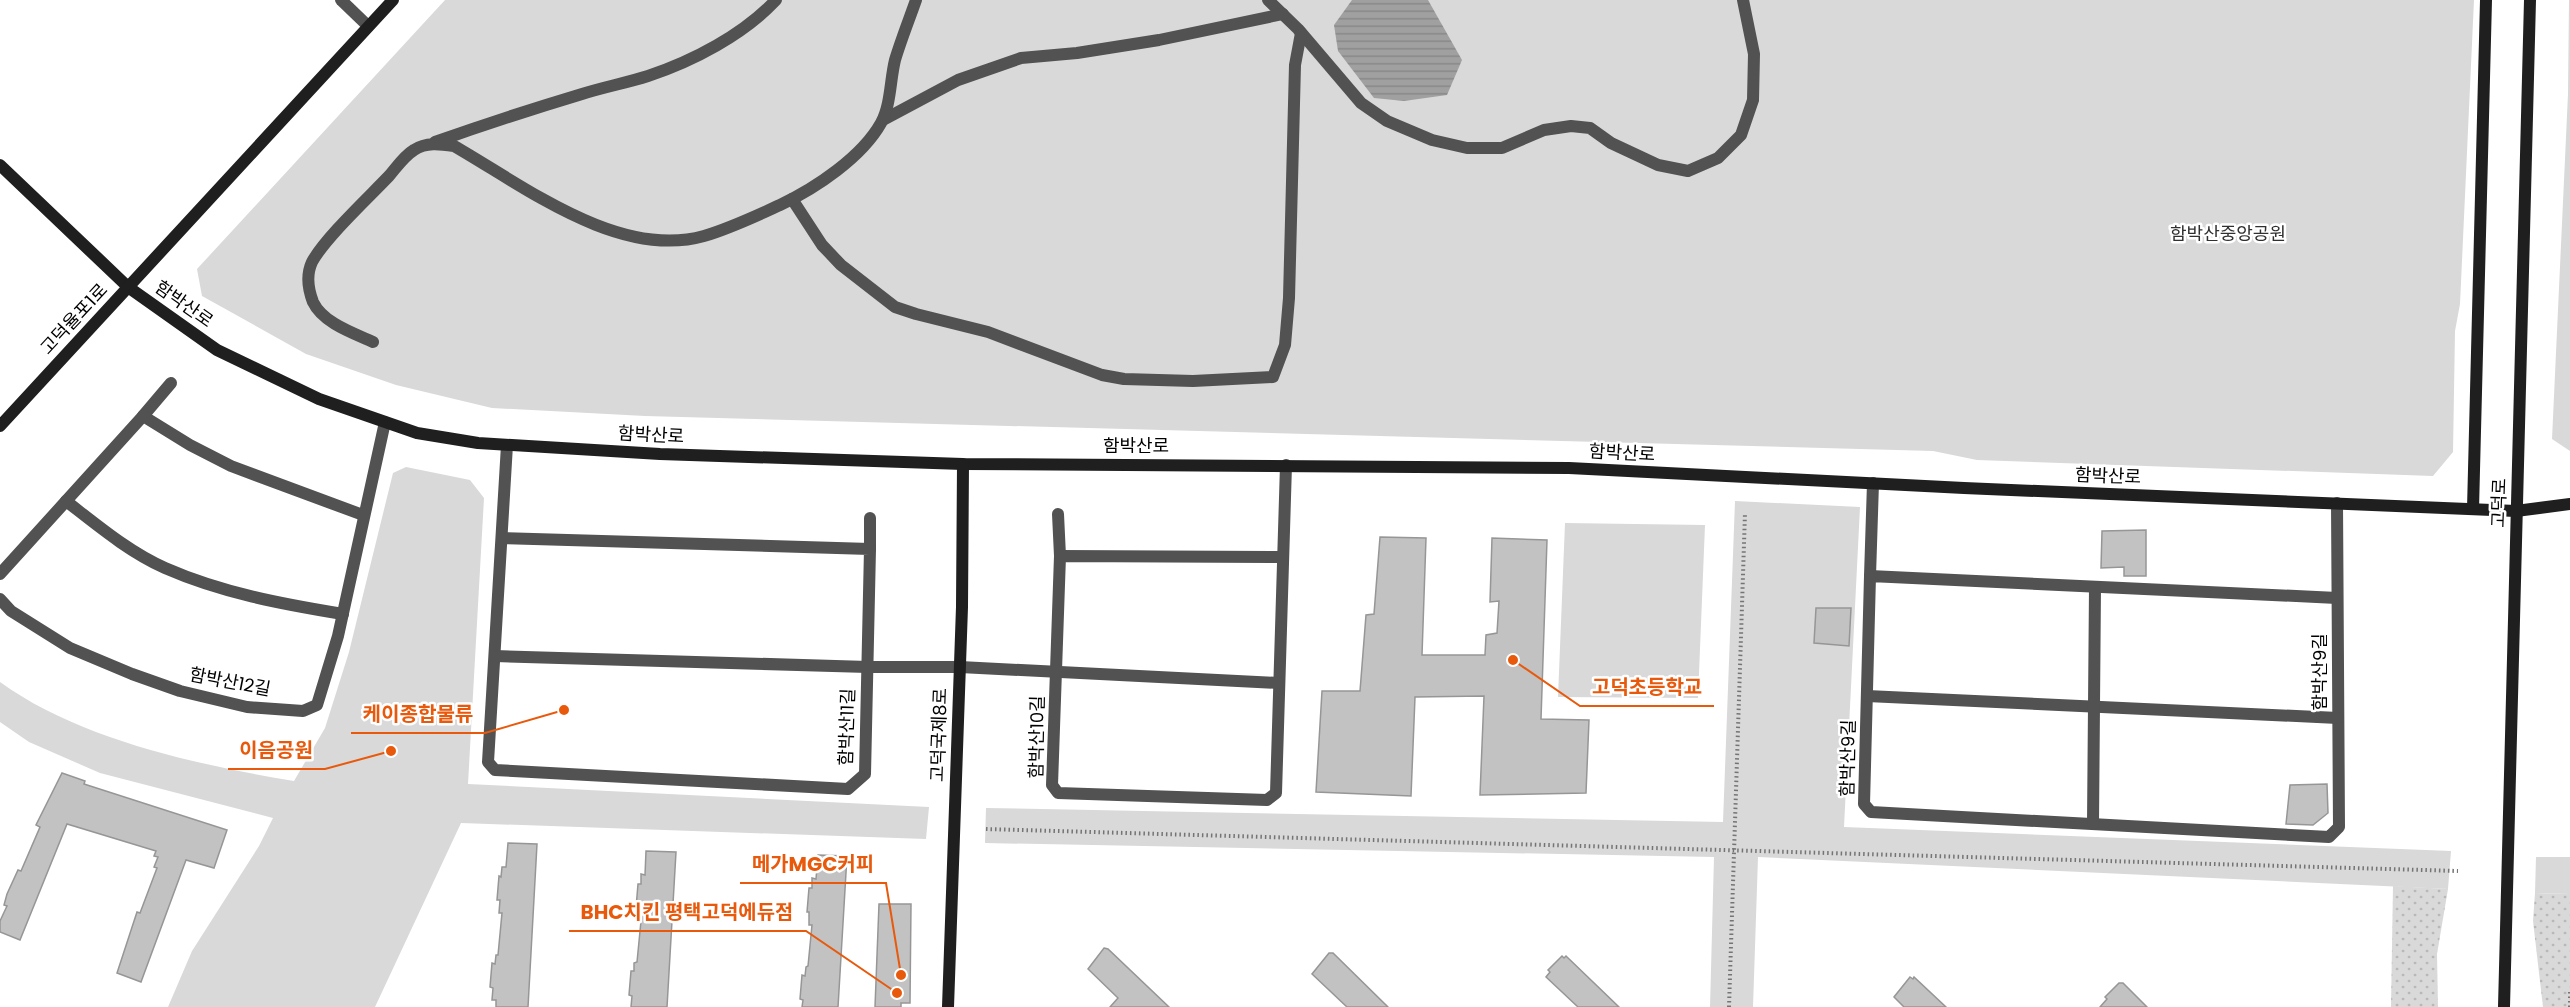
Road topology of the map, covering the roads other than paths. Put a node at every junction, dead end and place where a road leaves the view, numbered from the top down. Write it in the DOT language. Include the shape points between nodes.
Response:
graph roads {
  1 [pos="341,0"];
  2 [pos="393,0"];
  3 [pos="776,0"];
  4 [pos="916,0"];
  5 [pos="1268,0"];
  6 [pos="1743,0"];
  7 [pos="2486,0"];
  8 [pos="2530,0"];
  9 [pos="1283,14"];
  10 [pos="368,26"];
  11 [pos="1301,33"];
  12 [pos="883,120"];
  13 [pos="434,143"];
  14 [pos="0,165"];
  15 [pos="792,199"];
  16 [pos="128,287"];
  17 [pos="373,342"];
  18 [pos="171,383"];
  19 [pos="144,416"];
  20 [pos="385,422"];
  21 [pos="0,426"];
  22 [pos="507,445"];
  23 [pos="963,464"];
  24 [pos="1286,465"];
  25 [pos="1873,483"];
  26 [pos="66,501"];
  27 [pos="2337,503"];
  28 [pos="2570,504"];
  29 [pos="2473,509"];
  30 [pos="2516,511"];
  31 [pos="1058,514"];
  32 [pos="363,515"];
  33 [pos="870,518"];
  34 [pos="502,538"];
  35 [pos="870,549"];
  36 [pos="1059,556"];
  37 [pos="1283,557"];
  38 [pos="0,574"];
  39 [pos="1870,576"];
  40 [pos="2095,587"];
  41 [pos="2337,598"];
  42 [pos="0,599"];
  43 [pos="343,614"];
  44 [pos="495,656"];
  45 [pos="868,667"];
  46 [pos="960,667"];
  47 [pos="1056,672"];
  48 [pos="1279,683"];
  49 [pos="1867,696"];
  50 [pos="2093,706"];
  51 [pos="2338,718"];
  52 [pos="2093,824"];
  53 [pos="948,1007"];
  54 [pos="2504,1007"];
  1 -- 10 [label="street"];
  2 -- 10 [label="street, 함박산로"];
  3 -- 13 [label="street" via="764,13 690,59 648,76 503,118"];
  4 -- 12 [label="street" via="895,61"];
  5 -- 9 [label="street"];
  6 -- 11 [label="street" via="1754,54 1753,100 1741,135 1718,158 1688,171 1658,165 1611,143 1590,128 1544,130 1502,148 1467,148 1432,140 1387,122 1361,103"];
  7 -- 29 [label="street, 고덕로"];
  8 -- 30 [label="street, 고덕로"];
  9 -- 11 [label="street"];
  9 -- 12 [label="street" via="1159,40 1021,58 958,80"];
  10 -- 16 [label="street, 함박산로"];
  11 -- 15 [label="street" via="1295,65 1286,345 1273,377 1193,381 1102,375 988,332 895,307 841,265 822,245"];
  12 -- 15 [label="street" via="870,141 845,164"];
  13 -- 15 [label="street" via="454,146 604,230 641,238 702,236"];
  13 -- 17 [label="street" via="414,150 332,238 313,261 308,275 314,304 326,317"];
  14 -- 16 [label="street, 고덕율포1로"];
  16 -- 20 [label="street, 함박산로" via="236,360 319,399"];
  16 -- 21 [label="street, 고덕율포1로"];
  18 -- 19 [label="street"];
  19 -- 26 [label="street"];
  19 -- 32 [label="street" via="231,466"];
  20 -- 22 [label="street, 함박산로" via="417,433"];
  20 -- 32 [label="street, 함박산12길"];
  22 -- 23 [label="street, 함박산로"];
  22 -- 34 [label="street, 함박산11길"];
  23 -- 24 [label="street, 함박산로"];
  23 -- 46 [label="street, 고덕국제8로"];
  24 -- 25 [label="street, 함박산로" via="1569,468"];
  24 -- 37 [label="street, 함박산10길"];
  25 -- 27 [label="street, 함박산로"];
  25 -- 39 [label="street, 함박산9길"];
  26 -- 38 [label="street"];
  26 -- 43 [label="street" via="113,538 164,567 262,600"];
  27 -- 29 [label="street, 함박산로"];
  27 -- 41 [label="street, 함박산9길"];
  28 -- 30 [label="street, 함박산로"];
  29 -- 30 [label="street, 함박산로"];
  30 -- 54 [label="street, 고덕로"];
  31 -- 36 [label="street, 함박산10길"];
  32 -- 43 [label="street, 함박산12길"];
  33 -- 35 [label="street, 함박산11길"];
  34 -- 35 [label="street"];
  34 -- 44 [label="street, 함박산11길"];
  35 -- 45 [label="street, 함박산11길"];
  36 -- 37 [label="street"];
  36 -- 47 [label="street, 함박산10길"];
  37 -- 48 [label="street, 함박산10길"];
  39 -- 40 [label="street"];
  39 -- 49 [label="street, 함박산9길"];
  40 -- 41 [label="street"];
  40 -- 50 [label="street"];
  41 -- 51 [label="street, 함박산9길"];
  42 -- 43 [label="street, 함박산12길" via="11,612 70,648 132,674 180,691 247,707 303,711 317,705"];
  44 -- 45 [label="street"];
  44 -- 45 [label="street, 함박산11길" via="488,762 495,770 848,789 865,774"];
  45 -- 46 [label="street"];
  46 -- 47 [label="street"];
  46 -- 53 [label="street, 고덕국제8로"];
  47 -- 48 [label="street"];
  47 -- 48 [label="street, 함박산10길" via="1052,785 1058,793 1267,800 1276,793"];
  49 -- 50 [label="street"];
  49 -- 52 [label="street, 함박산9길" via="1864,804 1871,812"];
  50 -- 51 [label="street"];
  50 -- 52 [label="street"];
  51 -- 52 [label="street, 함박산9길" via="2339,827 2329,837"];
}
